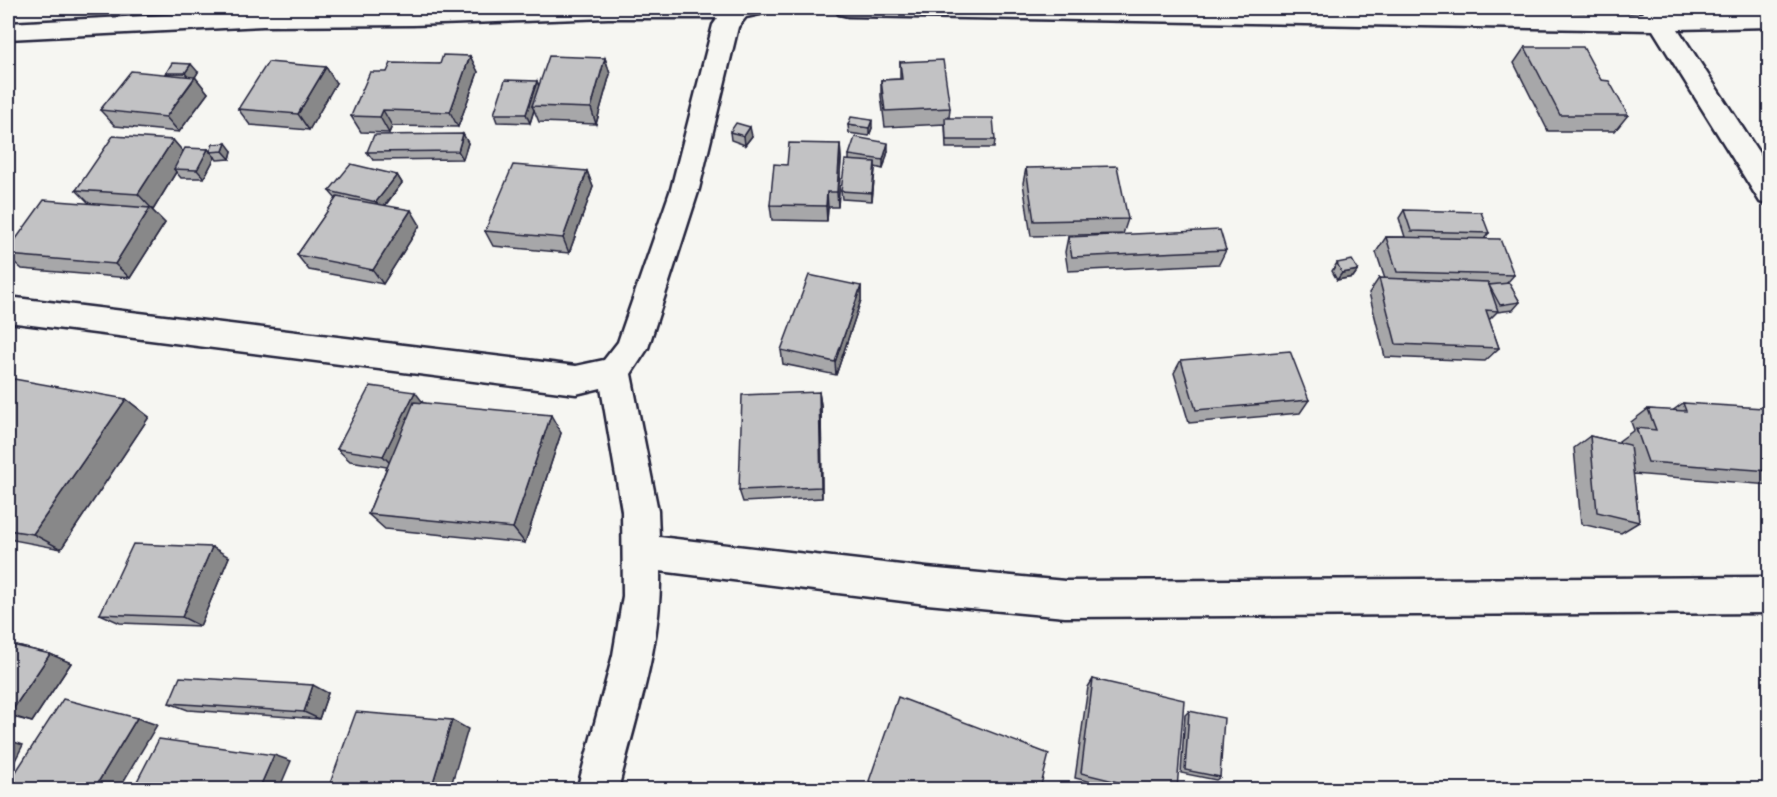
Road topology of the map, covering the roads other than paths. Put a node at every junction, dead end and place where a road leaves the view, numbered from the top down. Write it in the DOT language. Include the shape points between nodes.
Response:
graph roads {
  1 [pos="848,8"];
  2 [pos="727,9"];
  3 [pos="1656,14"];
  4 [pos="1770,19"];
  5 [pos="8,31"];
  6 [pos="1770,194"];
  7 [pos="8,310"];
  8 [pos="615,371"];
  9 [pos="640,552"];
  10 [pos="1770,595"];
  11 [pos="597,789"];
  1 -- 3 [label="street"];
  2 -- 5 [label="street" via="263,18"];
  2 -- 8 [label="street" via="685,189 632,348"];
  3 -- 4 [label="street"];
  3 -- 6 [label="street"];
  7 -- 8 [label="street" via="576,380"];
  8 -- 9 [label="street" via="640,511"];
  9 -- 10 [label="street" via="1065,599"];
  9 -- 11 [label="street" via="642,596 632,655"];
}
